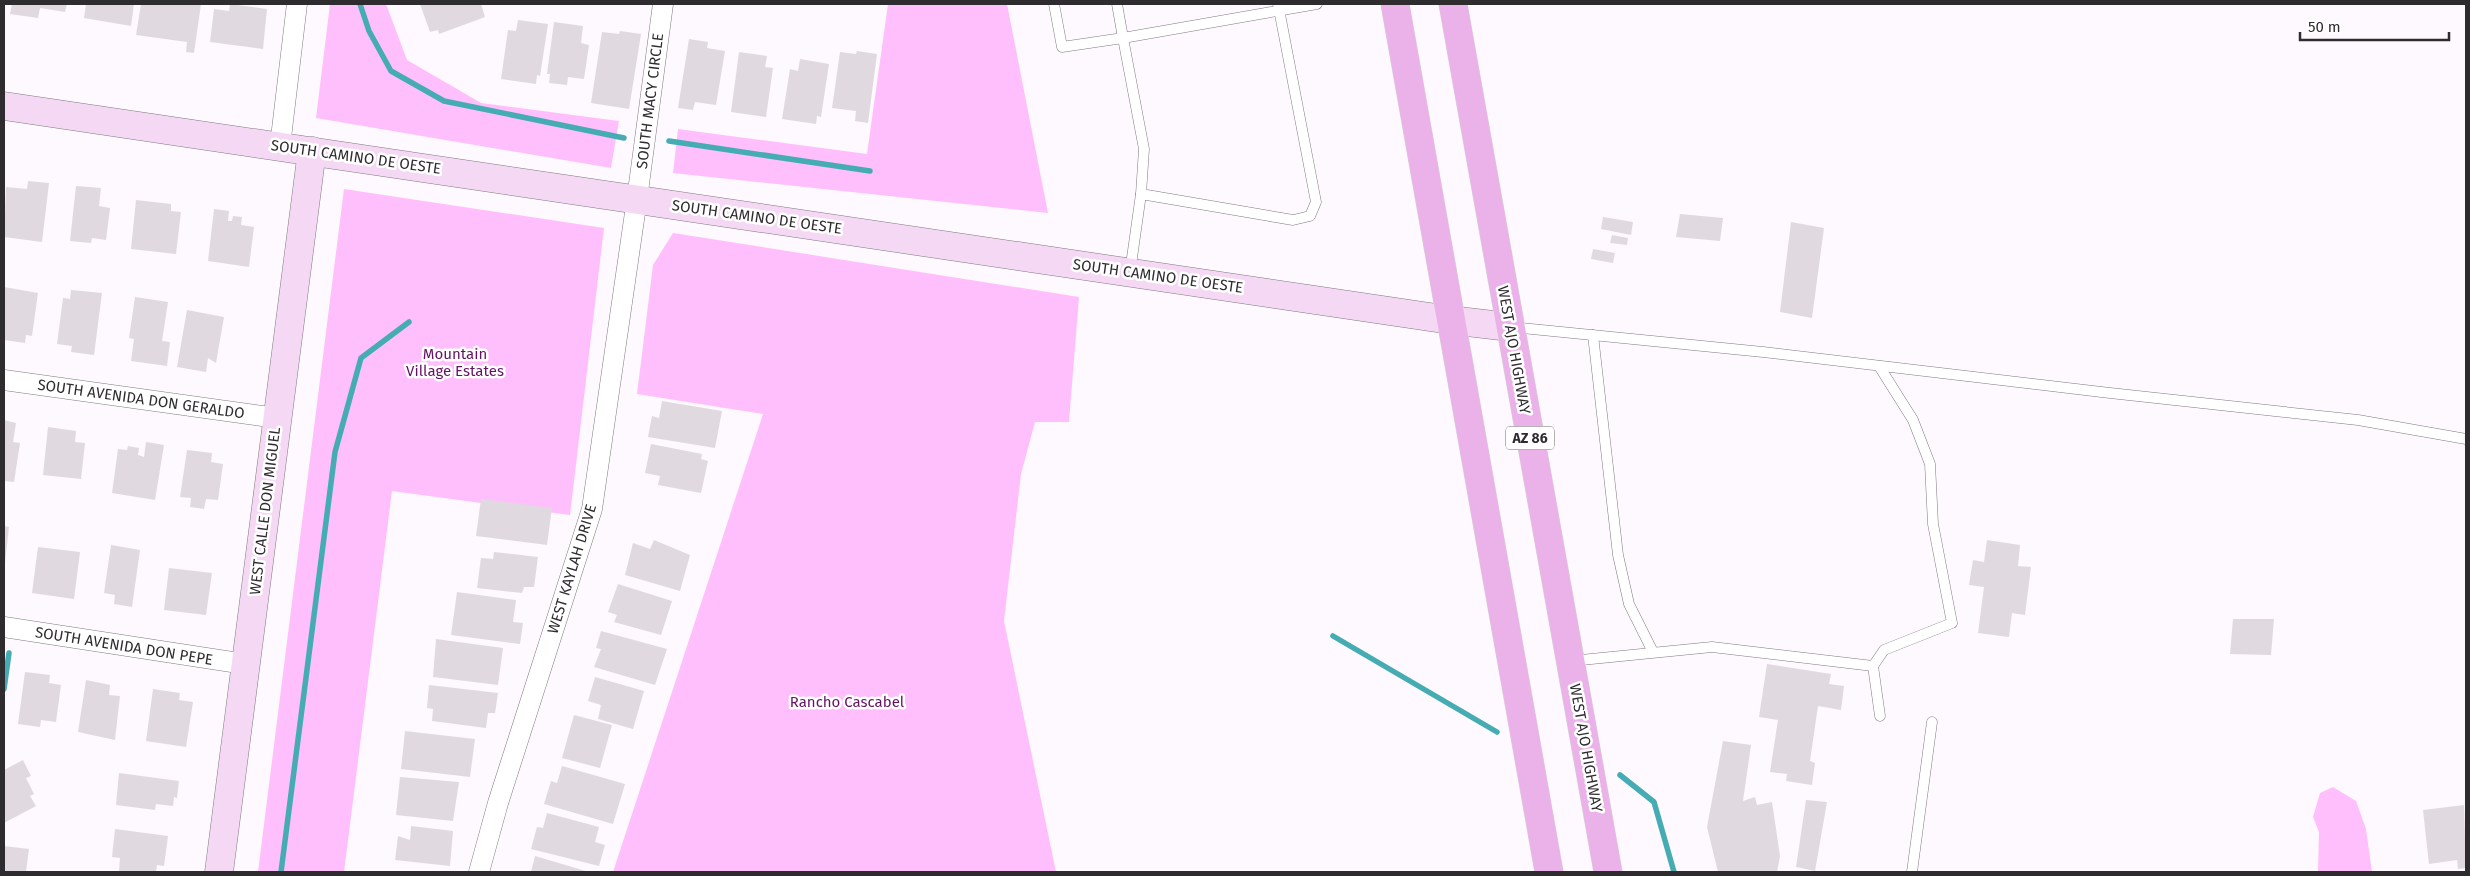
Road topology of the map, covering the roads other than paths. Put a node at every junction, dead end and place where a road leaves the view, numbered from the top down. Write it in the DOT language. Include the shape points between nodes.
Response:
graph roads {
  1 [pos="297,4"];
  2 [pos="663,4"];
  3 [pos="1054,4"];
  4 [pos="1117,4"];
  5 [pos="1316,4"];
  6 [pos="1395,4"];
  7 [pos="1454,4"];
  8 [pos="1279,7"];
  9 [pos="1123,38"];
  10 [pos="4,106"];
  11 [pos="280,146"];
  12 [pos="312,151"];
  13 [pos="1141,194"];
  14 [pos="637,199"];
  15 [pos="1130,272"];
  16 [pos="1450,320"];
  17 [pos="1510,327"];
  18 [pos="1593,335"];
  19 [pos="1880,366"];
  20 [pos="4,380"];
  21 [pos="277,418"];
  22 [pos="2466,439"];
  23 [pos="4,628"];
  24 [pos="1653,652"];
  25 [pos="1570,661"];
  26 [pos="245,664"];
  27 [pos="1873,666"];
  28 [pos="1880,716"];
  29 [pos="1932,722"];
  30 [pos="219,872"];
  31 [pos="479,872"];
  32 [pos="1549,872"];
  33 [pos="1608,872"];
  34 [pos="1912,872"];
  1 -- 11 [label="street"];
  2 -- 14 [label="street, SOUTH MACY CIRCLE"];
  3 -- 9 [label="lane" via="1062,46"];
  4 -- 9 [label="lane"];
  5 -- 8 [label="lane"];
  6 -- 16 [label="main road"];
  7 -- 17 [label="main road, WEST AJO HIGHWAY / AZ 86"];
  8 -- 9 [label="lane"];
  8 -- 13 [label="lane" via="1316,202 1310,216 1293,220"];
  9 -- 13 [label="lane" via="1144,149"];
  10 -- 11 [label="street, SOUTH CAMINO DE OESTE"];
  11 -- 12 [label="street, SOUTH CAMINO DE OESTE"];
  12 -- 14 [label="street, SOUTH CAMINO DE OESTE"];
  12 -- 21 [label="street, WEST CALLE DON MIGUEL"];
  13 -- 15 [label="lane"];
  14 -- 15 [label="street, SOUTH CAMINO DE OESTE"];
  14 -- 31 [label="street, WEST KAYLAH DRIVE" via="592,509"];
  15 -- 16 [label="street, SOUTH CAMINO DE OESTE"];
  16 -- 17 [label="street, SOUTH CAMINO DE OESTE"];
  16 -- 32 [label="main road"];
  17 -- 18 [label="lane"];
  17 -- 25 [label="main road, WEST AJO HIGHWAY / AZ 86"];
  18 -- 19 [label="lane"];
  18 -- 24 [label="lane" via="1618,555 1629,604"];
  19 -- 22 [label="lane" via="2358,420"];
  19 -- 27 [label="lane" via="1913,420 1930,464 1933,524 1952,623 1884,650"];
  20 -- 21 [label="street, SOUTH AVENIDA DON GERALDO"];
  21 -- 26 [label="street, WEST CALLE DON MIGUEL"];
  23 -- 26 [label="street, SOUTH AVENIDA DON PEPE"];
  24 -- 25 [label="lane"];
  24 -- 27 [label="lane" via="1712,647"];
  25 -- 33 [label="main road, WEST AJO HIGHWAY / AZ 86"];
  26 -- 30 [label="street, WEST CALLE DON MIGUEL"];
  27 -- 28 [label="lane"];
  29 -- 34 [label="lane"];
}
